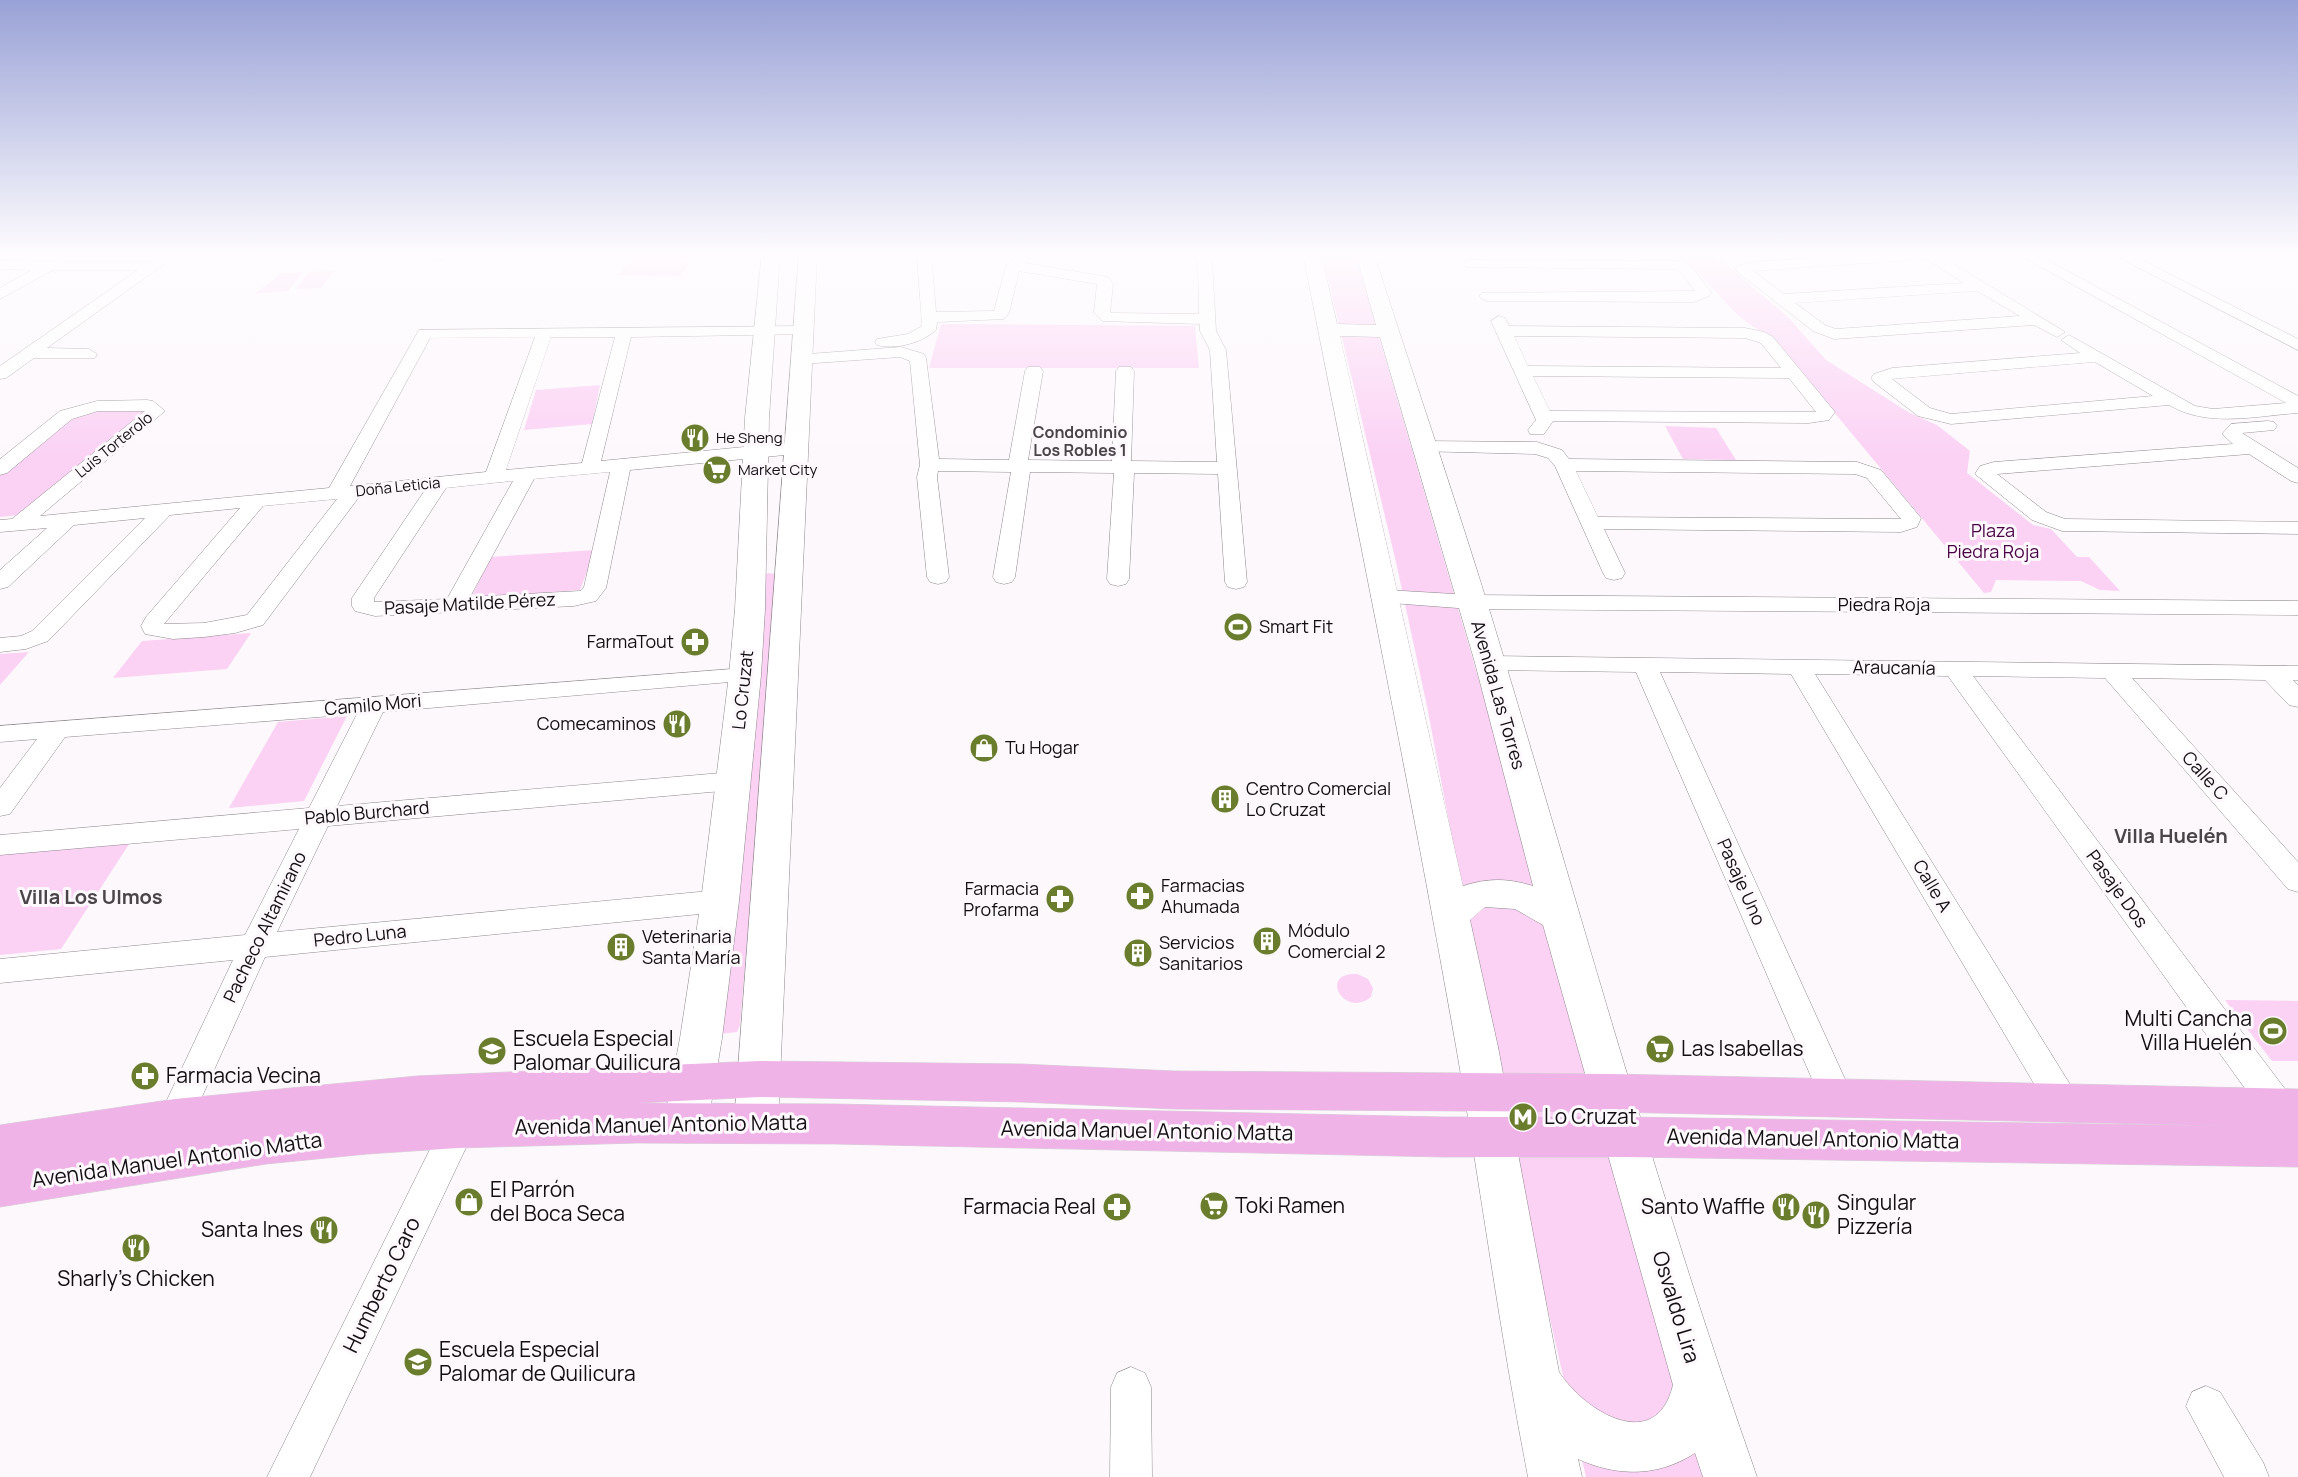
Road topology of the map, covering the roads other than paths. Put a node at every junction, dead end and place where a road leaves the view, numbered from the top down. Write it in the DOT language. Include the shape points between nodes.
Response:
graph roads {
  1 [pos="72,323"];
  2 [pos="764,323"];
  3 [pos="804,323"];
  4 [pos="931,323"];
  5 [pos="1208,323"];
  6 [pos="1327,323"];
  7 [pos="1386,323"];
  8 [pos="1500,323"];
  9 [pos="1540,323"];
  10 [pos="1812,323"];
  11 [pos="1995,323"];
  12 [pos="2041,323"];
  13 [pos="2151,323"];
  14 [pos="2255,323"];
  15 [pos="763,330"];
  16 [pos="1329,330"];
  17 [pos="1388,331"];
  18 [pos="545,332"];
  19 [pos="624,332"];
  20 [pos="2298,345"];
  21 [pos="803,346"];
  22 [pos="0,353"];
  23 [pos="29,353"];
  24 [pos="89,354"];
  25 [pos="2099,357"];
  26 [pos="1034,371"];
  27 [pos="1125,371"];
  28 [pos="1522,371"];
  29 [pos="0,374"];
  30 [pos="1795,374"];
  31 [pos="2170,400"];
  32 [pos="2298,403"];
  33 [pos="2298,408"];
  34 [pos="1544,416"];
  35 [pos="2298,423"];
  36 [pos="1421,440"];
  37 [pos="795,448"];
  38 [pos="2250,448"];
  39 [pos="755,452"];
  40 [pos="621,465"];
  41 [pos="930,465"];
  42 [pos="1564,465"];
  43 [pos="1019,466"];
  44 [pos="1122,467"];
  45 [pos="590,468"];
  46 [pos="1226,468"];
  47 [pos="0,469"];
  48 [pos="527,474"];
  49 [pos="2298,477"];
  50 [pos="494,478"];
  51 [pos="440,483"];
  52 [pos="344,492"];
  53 [pos="257,501"];
  54 [pos="164,510"];
  55 [pos="68,519"];
  56 [pos="1591,523"];
  57 [pos="9,525"];
  58 [pos="2298,528"];
  59 [pos="1614,573"];
  60 [pos="938,577"];
  61 [pos="1004,577"];
  62 [pos="1118,579"];
  63 [pos="0,582"];
  64 [pos="1236,582"];
  65 [pos="1386,597"];
  66 [pos="1471,602"];
  67 [pos="455,605"];
  68 [pos="2298,608"];
  69 [pos="0,645"];
  70 [pos="1490,663"];
  71 [pos="1645,665"];
  72 [pos="1799,667"];
  73 [pos="1955,669"];
  74 [pos="2112,671"];
  75 [pos="2272,673"];
  76 [pos="2298,673"];
  77 [pos="745,675"];
  78 [pos="2298,699"];
  79 [pos="374,704"];
  80 [pos="57,730"];
  81 [pos="0,734"];
  82 [pos="733,781"];
  83 [pos="0,807"];
  84 [pos="318,817"];
  85 [pos="0,845"];
  86 [pos="2298,881"];
  87 [pos="720,901"];
  88 [pos="1560,917"];
  89 [pos="1451,918"];
  90 [pos="255,946"];
  91 [pos="0,971"];
  92 [pos="760,1079"];
  93 [pos="694,1081"];
  94 [pos="1484,1092"];
  95 [pos="1837,1099"];
  96 [pos="2064,1104"];
  97 [pos="466,1110"];
  98 [pos="1619,1115"];
  99 [pos="175,1119"];
  100 [pos="2292,1121"];
  101 [pos="686,1123"];
  102 [pos="756,1123"];
  103 [pos="1492,1138"];
  104 [pos="0,1145"];
  105 [pos="0,1186"];
  106 [pos="1535,1380"];
  107 [pos="1699,1384"];
  108 [pos="1131,1387"];
  109 [pos="2206,1406"];
  110 [pos="288,1477"];
  111 [pos="1131,1477"];
  112 [pos="1555,1477"];
  113 [pos="1730,1477"];
  114 [pos="2248,1477"];
  1 -- 23 [label="street"];
  2 -- 15 [label="street, Lo Cruzat"];
  3 -- 21 [label="street, Lo Cruzat"];
  4 -- 21 [label="street" via="928,330 912,338"];
  5 -- 46 [label="street" via="1209,334 1218,347"];
  6 -- 16 [label="street"];
  7 -- 17 [label="street, Avenida Las Torres"];
  8 -- 28 [label="street"];
  9 -- 30 [label="street" via="1752,333 1765,338"];
  10 -- 11 [label="street" via="1839,334"];
  12 -- 25 [label="street"];
  13 -- 32 [label="street"];
  14 -- 20 [label="street"];
  15 -- 19 [label="street"];
  15 -- 21 [label="street"];
  15 -- 39 [label="street, Lo Cruzat"];
  16 -- 17 [label="street"];
  16 -- 65 [label="street"];
  17 -- 36 [label="street, Avenida Las Torres"];
  18 -- 19 [label="street"];
  18 -- 50 [label="street"];
  18 -- 52 [label="street" via="425,333"];
  19 -- 45 [label="street"];
  21 -- 37 [label="street, Lo Cruzat"];
  21 -- 41 [label="street" via="901,352 918,358"];
  22 -- 23 [label="street"];
  23 -- 24 [label="street"];
  23 -- 29 [label="street"];
  25 -- 31 [label="street"];
  25 -- 31 [label="street" via="1892,372 1880,378 1920,410 1943,418"];
  26 -- 43 [label="street"];
  27 -- 44 [label="street"];
  28 -- 30 [label="street"];
  28 -- 34 [label="street"];
  30 -- 34 [label="street" via="1824,409 1823,416"];
  31 -- 33 [label="street" via="2190,410 2212,414"];
  34 -- 36 [label="street" via="1542,426 1527,433"];
  35 -- 38 [label="street" via="2237,428 2232,432 2233,437"];
  36 -- 42 [label="street" via="1537,448 1555,454"];
  36 -- 66 [label="street, Avenida Las Torres"];
  37 -- 39 [label="street, Doña Leticia"];
  37 -- 92 [label="street, Lo Cruzat"];
  38 -- 49 [label="street"];
  38 -- 58 [label="street" via="1994,468 1985,474 2039,516 2062,525"];
  39 -- 40 [label="street, Doña Leticia"];
  39 -- 77 [label="street, Lo Cruzat"];
  40 -- 45 [label="street, Doña Leticia"];
  40 -- 67 [label="street, Pasaje Matilde Pérez" via="593,592 574,599"];
  41 -- 43 [label="street"];
  41 -- 60 [label="street" via="927,477"];
  42 -- 56 [label="street"];
  42 -- 56 [label="street" via="1857,468 1874,474 1911,518 1906,525 1893,526"];
  43 -- 44 [label="street"];
  43 -- 61 [label="street" via="1021,477"];
  44 -- 46 [label="street"];
  44 -- 62 [label="street" via="1125,478"];
  45 -- 48 [label="street, Doña Leticia"];
  46 -- 64 [label="street"];
  47 -- 57 [label="street, Luis Torterolo" via="66,415 97,406 147,405 156,411"];
  48 -- 50 [label="street, Doña Leticia"];
  48 -- 67 [label="street"];
  50 -- 51 [label="street, Doña Leticia"];
  51 -- 52 [label="street, Doña Leticia"];
  51 -- 67 [label="street, Pasaje Matilde Pérez" via="361,603 375,609"];
  52 -- 53 [label="street, Doña Leticia"];
  52 -- 53 [label="street" via="255,620 233,627 153,629 154,622"];
  53 -- 54 [label="street, Doña Leticia"];
  54 -- 55 [label="street, Doña Leticia"];
  54 -- 69 [label="street" via="40,636"];
  55 -- 57 [label="street, Doña Leticia"];
  55 -- 63 [label="street"];
  56 -- 59 [label="street"];
  65 -- 66 [label="street, Piedra Roja"];
  65 -- 89 [label="street"];
  66 -- 68 [label="street, Piedra Roja"];
  66 -- 70 [label="street, Avenida Las Torres"];
  70 -- 71 [label="street, Araucanía"];
  70 -- 88 [label="street, Avenida Las Torres"];
  71 -- 72 [label="street, Araucanía"];
  71 -- 95 [label="street, Pasaje Uno"];
  72 -- 73 [label="street, Araucanía"];
  72 -- 96 [label="street, Calle A"];
  73 -- 74 [label="street, Araucanía"];
  73 -- 100 [label="street, Pasaje Dos"];
  74 -- 75 [label="street, Araucanía"];
  74 -- 86 [label="street, Calle C"];
  75 -- 76 [label="street, Araucanía"];
  75 -- 78 [label="street"];
  77 -- 79 [label="street, Camilo Mori"];
  77 -- 82 [label="street, Lo Cruzat"];
  79 -- 80 [label="street, Camilo Mori"];
  79 -- 84 [label="street, Pacheco Altamirano"];
  80 -- 81 [label="street, Camilo Mori"];
  80 -- 83 [label="street"];
  82 -- 84 [label="street, Pablo Burchard"];
  82 -- 87 [label="street, Lo Cruzat"];
  84 -- 85 [label="street, Pablo Burchard"];
  84 -- 90 [label="street, Pacheco Altamirano"];
  87 -- 90 [label="street, Pedro Luna"];
  87 -- 93 [label="street, Lo Cruzat"];
  88 -- 89 [label="street" via="1534,900 1497,893 1465,901"];
  88 -- 98 [label="street, Avenida Las Torres"];
  89 -- 94 [label="street"];
  90 -- 91 [label="street, Pedro Luna"];
  90 -- 99 [label="street, Pacheco Altamirano"];
  92 -- 93 [label="main road, Avenida Manuel Antonio Matta"];
  92 -- 94 [label="main road, Avenida Manuel Antonio Matta" via="1174,1090"];
  92 -- 102 [label="street, Lo Cruzat"];
  93 -- 97 [label="main road, Avenida Manuel Antonio Matta"];
  93 -- 101 [label="street, Lo Cruzat"];
  94 -- 98 [label="main road, Avenida Manuel Antonio Matta"];
  94 -- 103 [label="street"];
  95 -- 96 [label="main road, Avenida Manuel Antonio Matta"];
  95 -- 98 [label="main road, Avenida Manuel Antonio Matta"];
  96 -- 100 [label="main road, Avenida Manuel Antonio Matta"];
  97 -- 99 [label="main road, Avenida Manuel Antonio Matta"];
  97 -- 101 [label="main road, Avenida Manuel Antonio Matta"];
  97 -- 105 [label="main road, Avenida Manuel Antonio Matta"];
  97 -- 110 [label="street, Humberto Caro"];
  98 -- 100 [label="main road, Avenida Manuel Antonio Matta"];
  98 -- 103 [label="main road, Avenida Manuel Antonio Matta"];
  98 -- 107 [label="street, Osvaldo Lira"];
  99 -- 104 [label="main road, Avenida Manuel Antonio Matta"];
  101 -- 102 [label="main road, Avenida Manuel Antonio Matta"];
  102 -- 103 [label="main road, Avenida Manuel Antonio Matta"];
  103 -- 106 [label="street"];
  106 -- 107 [label="street" via="1563,1419 1583,1434 1627,1449 1647,1448 1681,1432 1698,1403"];
  106 -- 112 [label="street"];
  107 -- 113 [label="street, Osvaldo Lira"];
  108 -- 111 [label="street"];
  109 -- 114 [label="street"];
}
